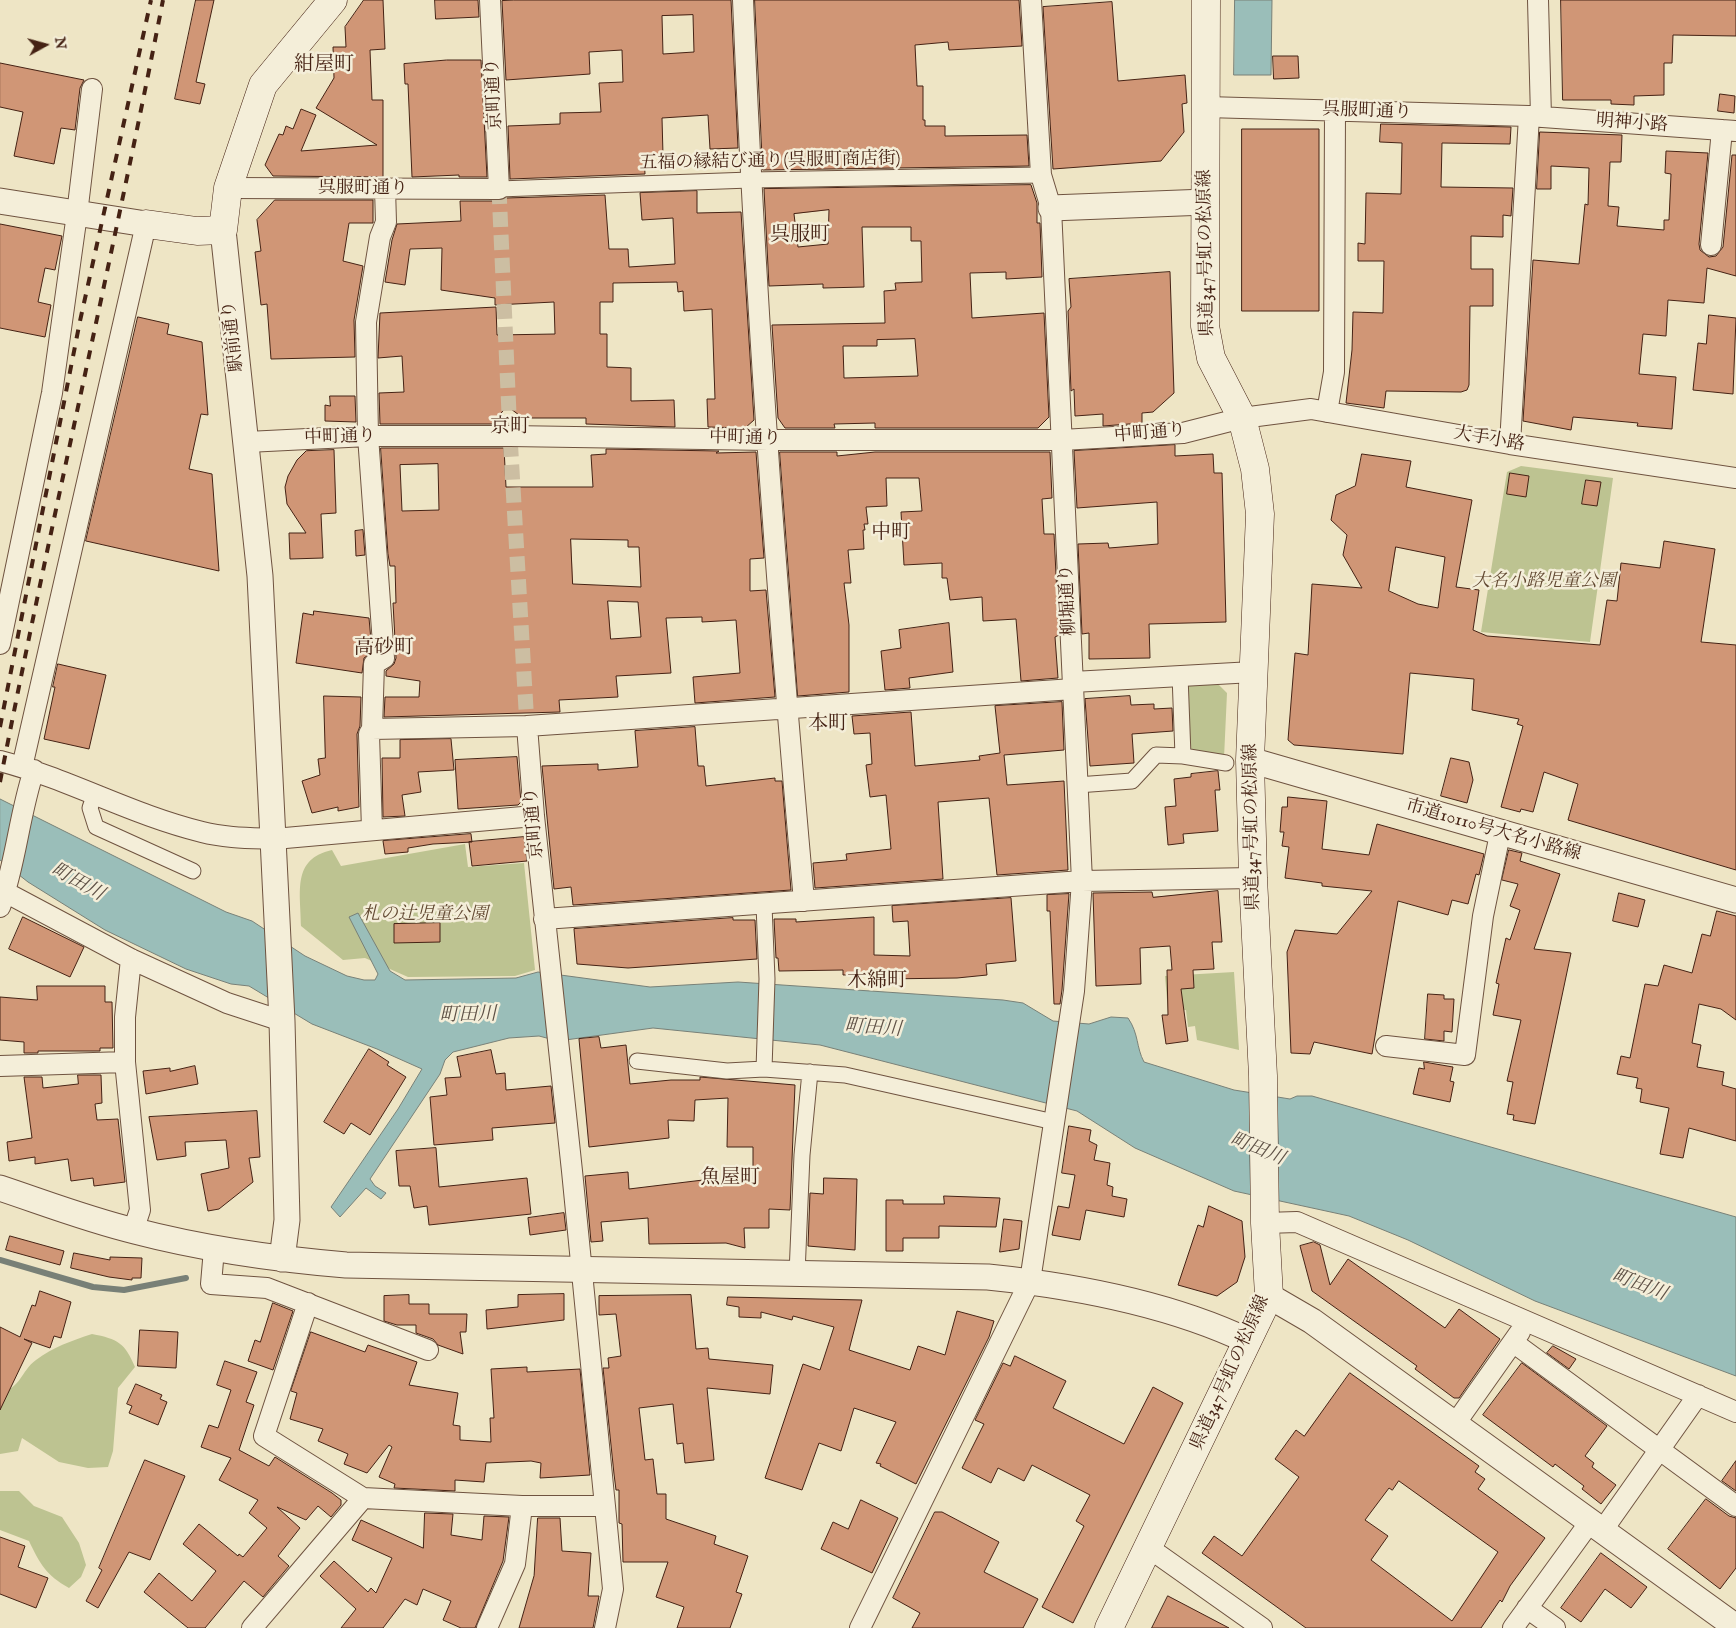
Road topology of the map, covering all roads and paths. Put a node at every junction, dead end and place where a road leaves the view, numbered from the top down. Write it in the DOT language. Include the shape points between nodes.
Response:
graph roads {
  1 [pos="333,0"];
  2 [pos="490,0"];
  3 [pos="743,0"];
  4 [pos="1031,0"];
  5 [pos="1206,0"];
  6 [pos="1538,0"];
  7 [pos="92,89"];
  8 [pos="1206,107"];
  9 [pos="1335,111"];
  10 [pos="1535,117"];
  11 [pos="1729,131"];
  12 [pos="1041,175"];
  13 [pos="750,180"];
  14 [pos="228,188"];
  15 [pos="385,188"];
  16 [pos="499,189"];
  17 [pos="0,200"];
  18 [pos="1206,202"];
  19 [pos="1051,208"];
  20 [pos="77,214"];
  21 [pos="146,224"];
  22 [pos="223,230"];
  23 [pos="1711,245"];
  24 [pos="1327,412"];
  25 [pos="1242,418"];
  26 [pos="368,436"];
  27 [pos="768,440"];
  28 [pos="1062,440"];
  29 [pos="247,442"];
  30 [pos="1510,444"];
  31 [pos="1736,478"];
  32 [pos="5,595"];
  33 [pos="0,644"];
  34 [pos="1253,672"];
  35 [pos="1180,675"];
  36 [pos="1073,685"];
  37 [pos="786,709"];
  38 [pos="527,726"];
  39 [pos="372,730"];
  40 [pos="1183,756"];
  41 [pos="0,761"];
  42 [pos="1238,762"];
  43 [pos="28,768"];
  44 [pos="1077,784"];
  45 [pos="95,793"];
  46 [pos="534,816"];
  47 [pos="372,830"];
  48 [pos="1500,834"];
  49 [pos="274,839"];
  50 [pos="193,871"];
  51 [pos="1253,878"];
  52 [pos="1082,881"];
  53 [pos="4,895"];
  54 [pos="1736,900"];
  55 [pos="804,901"];
  56 [pos="764,905"];
  57 [pos="544,919"];
  58 [pos="131,959"];
  59 [pos="281,1015"];
  60 [pos="1386,1046"];
  61 [pos="637,1061"];
  62 [pos="125,1062"];
  63 [pos="0,1066"];
  64 [pos="764,1069"];
  65 [pos="810,1072"];
  66 [pos="1054,1122"];
  67 [pos="0,1188"];
  68 [pos="1266,1216"];
  69 [pos="133,1231"];
  70 [pos="214,1249"];
  71 [pos="282,1259"];
  72 [pos="580,1268"];
  73 [pos="796,1274"];
  74 [pos="1030,1281"];
  75 [pos="1269,1296"];
  76 [pos="308,1303"];
  77 [pos="1527,1322"];
  78 [pos="1248,1341"];
  79 [pos="1514,1343"];
  80 [pos="428,1350"];
  81 [pos="1698,1395"];
  82 [pos="1736,1412"];
  83 [pos="1455,1424"];
  84 [pos="1659,1451"];
  85 [pos="363,1498"];
  86 [pos="522,1506"];
  87 [pos="606,1506"];
  88 [pos="1736,1506"];
  89 [pos="1596,1527"];
  90 [pos="1149,1548"];
  91 [pos="1527,1608"];
  92 [pos="1736,1627"];
  93 [pos="252,1628"];
  94 [pos="487,1628"];
  95 [pos="606,1628"];
  96 [pos="860,1628"];
  97 [pos="1109,1628"];
  98 [pos="1262,1628"];
  99 [pos="1513,1628"];
  100 [pos="1555,1628"];
  1 -- 14 [label="main road" via="263,85"];
  2 -- 16 [label="street, 京町通り"];
  3 -- 13 [label="street"];
  4 -- 12 [label="street, 柳堀通り"];
  5 -- 8 [label="main road, 県道347号虹の松原線"];
  6 -- 10 [label="street"];
  7 -- 20 [label="street"];
  8 -- 9 [label="street, 呉服町通り"];
  8 -- 18 [label="main road, 県道347号虹の松原線"];
  9 -- 10 [label="street, 呉服町通り"];
  9 -- 24 [label="street" via="1334,372"];
  10 -- 11 [label="street, 明神小路"];
  10 -- 30 [label="street"];
  11 -- 23 [label="street"];
  12 -- 13 [label="street, 五福の縁結び通り(呉服町商店街)"];
  12 -- 19 [label="street, 柳堀通り"];
  13 -- 16 [label="street, 五福の縁結び通り(呉服町商店街)"];
  13 -- 27 [label="street"];
  14 -- 15 [label="street, 呉服町通り"];
  14 -- 22 [label="main road"];
  15 -- 16 [label="street, 呉服町通り"];
  15 -- 26 [label="street" via="386,222 380,237 366,322"];
  17 -- 20 [label="street"];
  18 -- 19 [label="street"];
  18 -- 25 [label="main road, 県道347号虹の松原線" via="1205,326 1210,358"];
  19 -- 28 [label="street, 柳堀通り"];
  20 -- 21 [label="street"];
  20 -- 32 [label="street" via="52,394"];
  21 -- 22 [label="main road" via="197,232"];
  21 -- 43 [label="street"];
  22 -- 29 [label="street, 駅前通り"];
  24 -- 25 [label="street, 大手小路" via="1312,409"];
  24 -- 30 [label="street, 大手小路"];
  25 -- 28 [label="street, 中町通り" via="1182,433"];
  25 -- 34 [label="main road, 県道347号虹の松原線" via="1255,469 1260,514"];
  26 -- 27 [label="street, 中町通り"];
  26 -- 29 [label="street, 中町通り"];
  26 -- 39 [label="street" via="384,658 374,664"];
  27 -- 28 [label="street, 中町通り"];
  27 -- 37 [label="street"];
  28 -- 36 [label="street, 柳堀通り"];
  29 -- 49 [label="street, 駅前通り" via="260,576"];
  30 -- 31 [label="street, 大手小路"];
  32 -- 33 [label="street"];
  34 -- 35 [label="street"];
  34 -- 42 [label="main road, 県道347号虹の松原線"];
  35 -- 36 [label="street"];
  35 -- 40 [label="street"];
  36 -- 37 [label="street"];
  36 -- 44 [label="street, 柳堀通り"];
  37 -- 38 [label="street"];
  37 -- 55 [label="street"];
  38 -- 39 [label="street"];
  38 -- 46 [label="street, 京町通り"];
  39 -- 47 [label="street"];
  40 -- 42 [label="street"];
  40 -- 44 [label="street" via="1156,755 1132,782"];
  41 -- 43 [label="street"];
  42 -- 48 [label="street, 市道10110号大名小路線"];
  42 -- 51 [label="main road, 県道347号虹の松原線"];
  43 -- 45 [label="street"];
  43 -- 53 [label="street"];
  44 -- 52 [label="street, 柳堀通り"];
  45 -- 49 [label="street" via="203,832"];
  45 -- 50 [label="street" via="90,808 96,827"];
  46 -- 47 [label="street"];
  46 -- 57 [label="street, 京町通り"];
  47 -- 49 [label="street"];
  48 -- 54 [label="street, 市道10110号大名小路線"];
  48 -- 60 [label="street" via="1483,916 1465,1055"];
  49 -- 59 [label="street, 駅前通り"];
  51 -- 52 [label="street"];
  51 -- 68 [label="main road, 県道347号虹の松原線"];
  52 -- 55 [label="street"];
  52 -- 66 [label="street, 柳堀通り" via="1074,991"];
  53 -- 58 [label="street"];
  55 -- 56 [label="street"];
  56 -- 57 [label="street"];
  56 -- 64 [label="street" via="767,979"];
  57 -- 72 [label="street, 京町通り"];
  58 -- 59 [label="street" via="227,1003"];
  58 -- 62 [label="street" via="125,1017"];
  59 -- 71 [label="street, 駅前通り" via="287,1220"];
  61 -- 64 [label="street" via="727,1071"];
  62 -- 63 [label="street"];
  62 -- 69 [label="street" via="140,1210"];
  64 -- 65 [label="street"];
  65 -- 66 [label="street" via="845,1075"];
  65 -- 73 [label="street"];
  66 -- 74 [label="street, 柳堀通り"];
  67 -- 69 [label="street"];
  68 -- 75 [label="main road, 県道347号虹の松原線"];
  68 -- 77 [label="street" via="1297,1222"];
  69 -- 70 [label="street"];
  70 -- 71 [label="street"];
  70 -- 76 [label="street" via="211,1284 267,1288"];
  71 -- 72 [label="street" via="346,1264"];
  72 -- 73 [label="street"];
  72 -- 87 [label="street, 京町通り"];
  73 -- 74 [label="street" via="988,1277"];
  74 -- 78 [label="street" via="1103,1294 1202,1321"];
  74 -- 96 [label="street, 柳堀通り"];
  75 -- 78 [label="main road, 県道347号虹の松原線"];
  75 -- 83 [label="street" via="1312,1321"];
  76 -- 80 [label="street"];
  76 -- 85 [label="street" via="264,1436"];
  77 -- 79 [label="street"];
  77 -- 81 [label="street"];
  78 -- 90 [label="main road, 県道347号虹の松原線"];
  79 -- 83 [label="street"];
  79 -- 84 [label="street"];
  81 -- 82 [label="street"];
  81 -- 84 [label="street"];
  83 -- 89 [label="street"];
  84 -- 88 [label="street"];
  84 -- 89 [label="street"];
  85 -- 86 [label="street"];
  85 -- 93 [label="street"];
  86 -- 87 [label="street"];
  86 -- 94 [label="street" via="515,1564"];
  87 -- 95 [label="street, 京町通り" via="613,1589"];
  89 -- 91 [label="street"];
  89 -- 92 [label="street"];
  90 -- 97 [label="main road, 県道347号虹の松原線"];
  90 -- 98 [label="street"];
  91 -- 99 [label="street"];
  91 -- 100 [label="street"];
}
